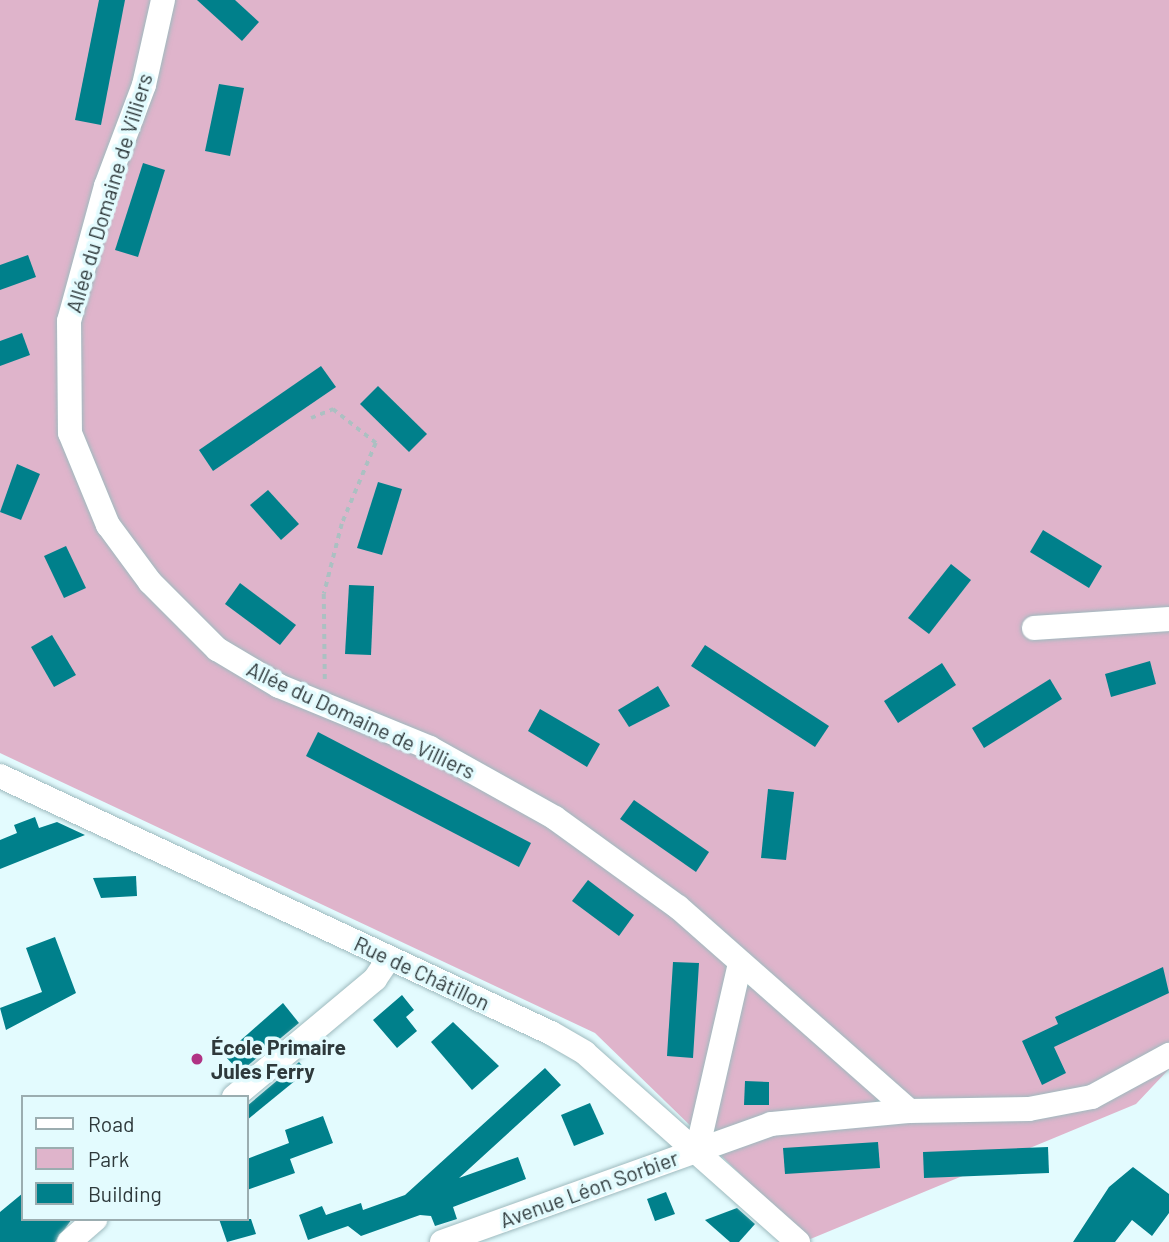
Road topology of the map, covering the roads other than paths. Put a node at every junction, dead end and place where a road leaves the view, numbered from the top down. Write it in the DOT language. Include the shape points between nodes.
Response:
graph roads {
  1 [pos="163,0"];
  2 [pos="1169,620"];
  3 [pos="1034,628"];
  4 [pos="0,776"];
  5 [pos="389,958"];
  6 [pos="740,964"];
  7 [pos="1169,1055"];
  8 [pos="236,1095"];
  9 [pos="909,1111"];
  10 [pos="697,1150"];
  11 [pos="93,1221"];
  12 [pos="69,1242"];
  13 [pos="442,1242"];
  14 [pos="797,1242"];
  1 -- 6 [label="street, Allée du Domaine de Villiers" via="144,85 106,186 69,321 70,433 108,525 150,582 218,649 325,705 430,748 555,818 678,907"];
  2 -- 3 [label="street"];
  4 -- 5 [label="street, Rue de Châtillon"];
  5 -- 8 [label="street" via="375,979"];
  5 -- 10 [label="street, Rue de Châtillon" via="585,1053"];
  6 -- 9 [label="street, Allée du Domaine de Villiers"];
  6 -- 10 [label="street"];
  7 -- 9 [label="street" via="1091,1097 1029,1109"];
  9 -- 10 [label="street" via="771,1124"];
  10 -- 13 [label="street, Avenue Léon Sorbier"];
  10 -- 14 [label="street, Rue de Châtillon"];
  11 -- 12 [label="street"];
}
